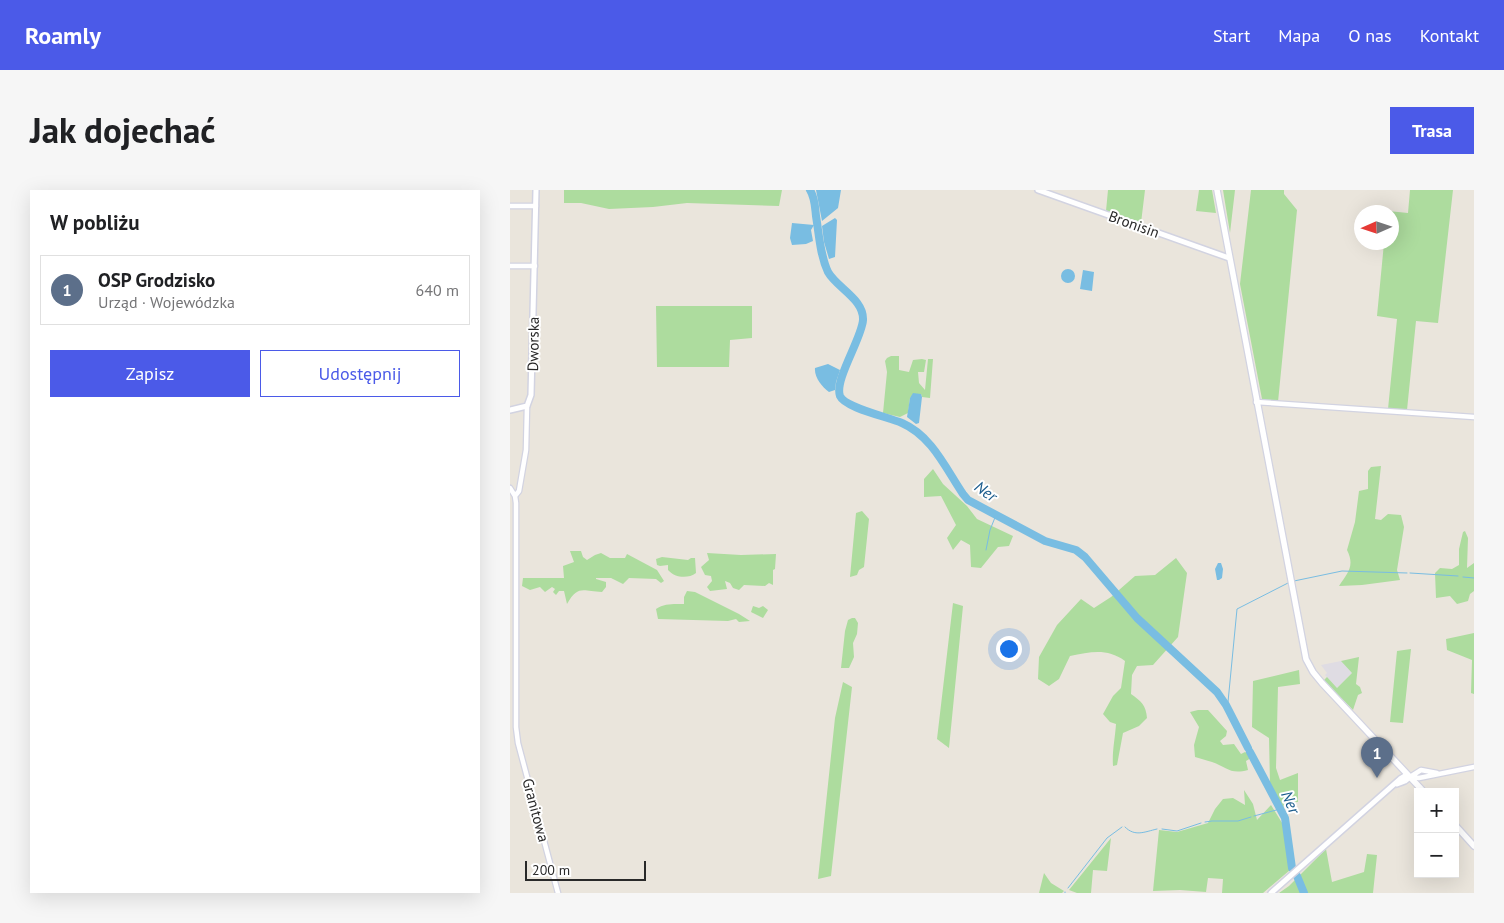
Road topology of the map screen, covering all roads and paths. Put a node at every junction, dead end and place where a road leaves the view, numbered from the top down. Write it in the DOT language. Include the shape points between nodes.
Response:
graph roads {
  1 [pos="536,190"];
  2 [pos="1038,190"];
  3 [pos="1216,190"];
  4 [pos="510,206"];
  5 [pos="536,206"];
  6 [pos="1230,258"];
  7 [pos="510,266"];
  8 [pos="535,266"];
  9 [pos="1256,402"];
  10 [pos="527,406"];
  11 [pos="510,410"];
  12 [pos="1474,417"];
  13 [pos="510,488"];
  14 [pos="516,496"];
  15 [pos="1474,767"];
  16 [pos="1410,777"];
  17 [pos="1420,788"];
  18 [pos="1459,829"];
  19 [pos="1474,846"];
  20 [pos="558,893"];
  21 [pos="1271,893"];
  1 -- 5 [label="street, Dworska"];
  2 -- 6 [label="street, Bronisin"];
  3 -- 6 [label="main road"];
  4 -- 5 [label="street"];
  5 -- 8 [label="street, Dworska"];
  6 -- 9 [label="main road"];
  7 -- 8 [label="street"];
  8 -- 10 [label="street, Dworska" via="532,382"];
  9 -- 12 [label="street"];
  9 -- 16 [label="main road" via="1308,664"];
  10 -- 11 [label="street"];
  10 -- 14 [label="street, Dworska" via="526,450"];
  13 -- 14 [label="street"];
  14 -- 20 [label="street, Granitowa" via="516,727"];
  15 -- 16 [label="street" via="1438,773 1421,770"];
  16 -- 17 [label="main road"];
  16 -- 21 [label="street" via="1405,776"];
  18 -- 19 [label="main road"];
}
